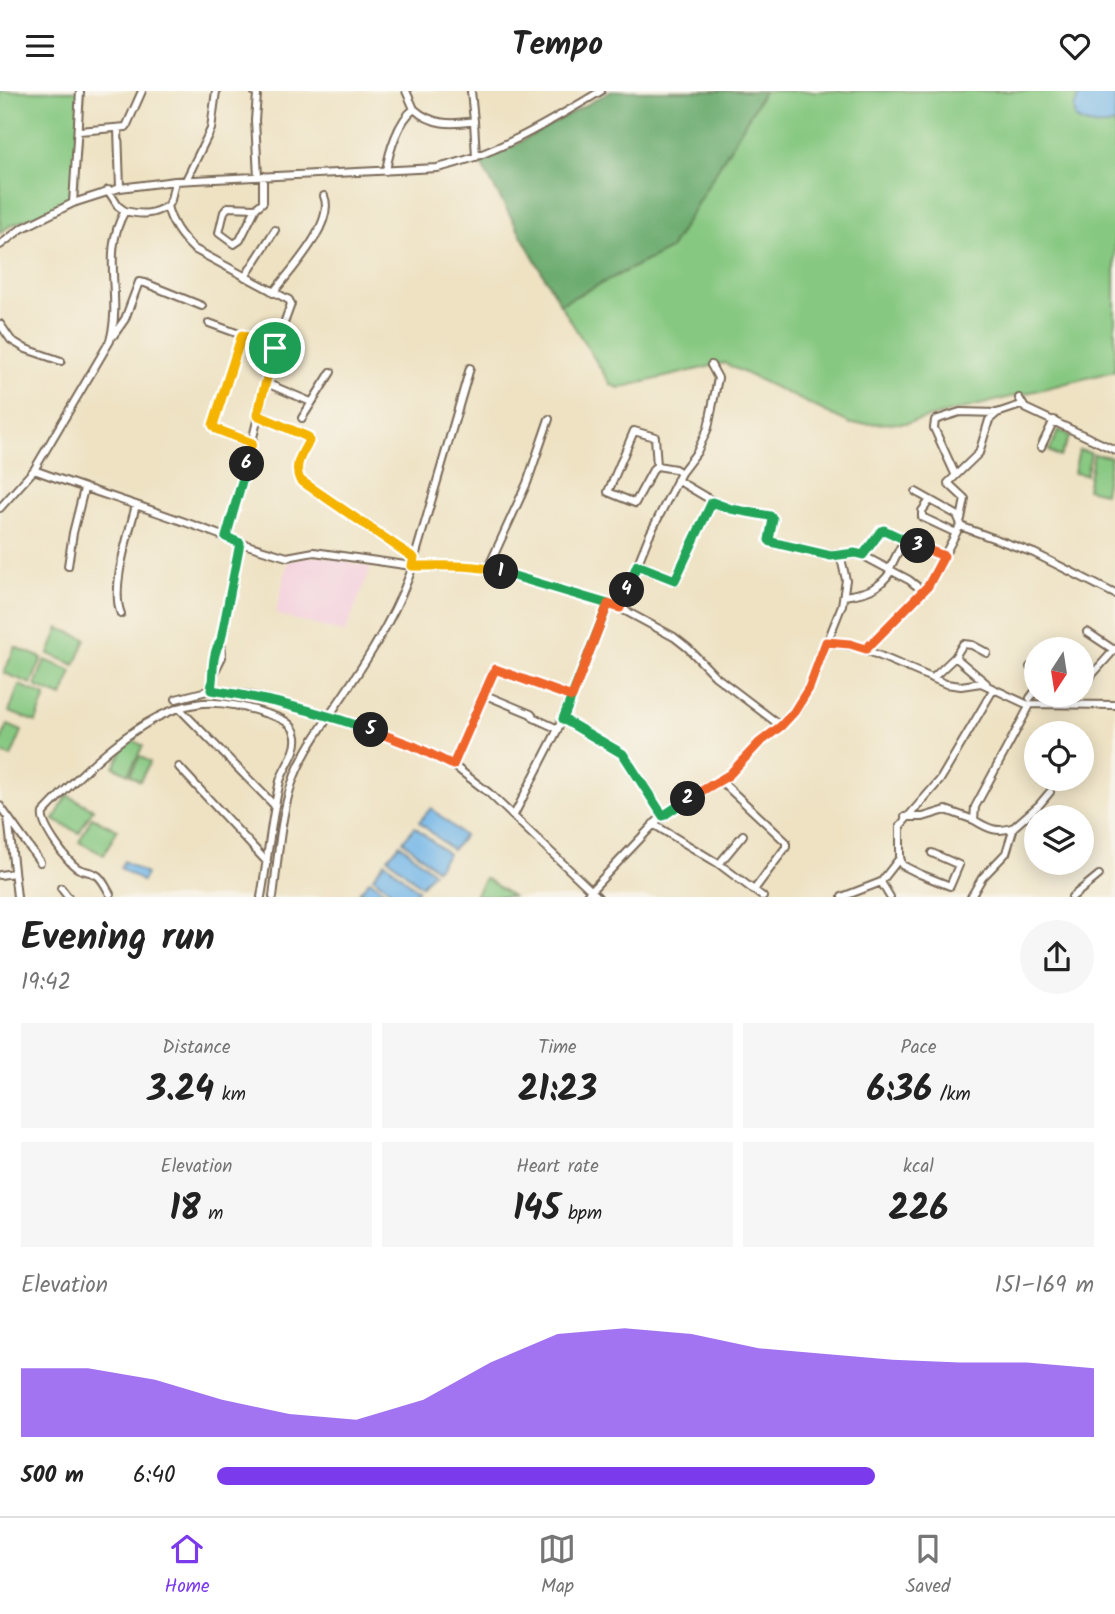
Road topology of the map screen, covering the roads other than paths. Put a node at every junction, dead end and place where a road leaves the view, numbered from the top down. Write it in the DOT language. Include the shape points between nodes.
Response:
graph roads {
  1 [pos="80,91"];
  2 [pos="142,91"];
  3 [pos="216,91"];
  4 [pos="254,91"];
  5 [pos="406,91"];
  6 [pos="471,91"];
  7 [pos="601,91"];
  8 [pos="414,109"];
  9 [pos="474,121"];
  10 [pos="118,129"];
  11 [pos="79,131"];
  12 [pos="476,157"];
  13 [pos="386,171"];
  14 [pos="260,177"];
  15 [pos="186,180"];
  16 [pos="175,181"];
  17 [pos="120,188"];
  18 [pos="108,190"];
  19 [pos="324,196"];
  20 [pos="73,203"];
  21 [pos="167,205"];
  22 [pos="256,208"];
  23 [pos="125,211"];
  24 [pos="275,230"];
  25 [pos="0,245"];
  26 [pos="245,277"];
  27 [pos="274,293"];
  28 [pos="202,306"];
  29 [pos="209,323"];
  30 [pos="0,324"];
  31 [pos="242,335"];
  32 [pos="110,341"];
  33 [pos="275,348"];
  34 [pos="61,361"];
  35 [pos="711,365"];
  36 [pos="470,368"];
  37 [pos="331,372"];
  38 [pos="266,383"];
  39 [pos="311,402"];
  40 [pos="997,413"];
  41 [pos="257,415"];
  42 [pos="302,418"];
  43 [pos="549,419"];
  44 [pos="1054,420"];
  45 [pos="252,443"];
  46 [pos="1041,447"];
  47 [pos="1115,450"];
  48 [pos="657,466"];
  49 [pos="34,470"];
  50 [pos="681,473"];
  51 [pos="955,474"];
  52 [pos="677,480"];
  53 [pos="84,489"];
  54 [pos="916,492"];
  55 [pos="930,500"];
  56 [pos="712,502"];
  57 [pos="136,505"];
  58 [pos="0,509"];
  59 [pos="959,526"];
  60 [pos="226,537"];
  61 [pos="904,540"];
  62 [pos="240,543"];
  63 [pos="840,554"];
  64 [pos="863,555"];
  65 [pos="944,556"];
  66 [pos="414,558"];
  67 [pos="637,565"];
  68 [pos="68,566"];
  69 [pos="412,566"];
  70 [pos="488,568"];
  71 [pos="890,570"];
  72 [pos="923,590"];
  73 [pos="1115,594"];
  74 [pos="844,596"];
  75 [pos="608,604"];
  76 [pos="620,608"];
  77 [pos="121,614"];
  78 [pos="1087,632"];
  79 [pos="826,642"];
  80 [pos="866,649"];
  81 [pos="1114,650"];
  82 [pos="987,653"];
  83 [pos="954,657"];
  84 [pos="1094,672"];
  85 [pos="933,678"];
  86 [pos="991,687"];
  87 [pos="211,690"];
  88 [pos="483,694"];
  89 [pos="572,697"];
  90 [pos="176,699"];
  91 [pos="1024,702"];
  92 [pos="1094,704"];
  93 [pos="1115,705"];
  94 [pos="1027,707"];
  95 [pos="179,708"];
  96 [pos="329,716"];
  97 [pos="563,719"];
  98 [pos="781,726"];
  99 [pos="558,729"];
  100 [pos="453,765"];
  101 [pos="179,767"];
  102 [pos="721,781"];
  103 [pos="1050,792"];
  104 [pos="275,806"];
  105 [pos="0,807"];
  106 [pos="514,815"];
  107 [pos="663,816"];
  108 [pos="8,817"];
  109 [pos="905,817"];
  110 [pos="974,820"];
  111 [pos="653,824"];
  112 [pos="1014,827"];
  113 [pos="743,835"];
  114 [pos="932,853"];
  115 [pos="900,857"];
  116 [pos="40,862"];
  117 [pos="267,862"];
  118 [pos="719,864"];
  119 [pos="14,873"];
  120 [pos="0,875"];
  121 [pos="1099,875"];
  122 [pos="881,882"];
  123 [pos="61,888"];
  124 [pos="592,890"];
  125 [pos="754,890"];
  126 [pos="109,896"];
  127 [pos="17,897"];
  128 [pos="68,897"];
  129 [pos="261,897"];
  130 [pos="273,897"];
  131 [pos="585,897"];
  132 [pos="598,897"];
  133 [pos="762,897"];
  134 [pos="842,897"];
  135 [pos="890,897"];
  136 [pos="971,897"];
  137 [pos="1072,897"];
  1 -- 11 [label="street"];
  2 -- 10 [label="street" via="129,124"];
  3 -- 15 [label="street" via="211,129"];
  4 -- 14 [label="street"];
  5 -- 8 [label="street"];
  6 -- 9 [label="street"];
  7 -- 12 [label="street"];
  8 -- 9 [label="street" via="438,123"];
  8 -- 13 [label="street" via="400,128"];
  9 -- 12 [label="street"];
  10 -- 11 [label="street"];
  10 -- 17 [label="street"];
  11 -- 20 [label="street"];
  12 -- 13 [label="street" via="437,168"];
  13 -- 14 [label="street"];
  14 -- 15 [label="street"];
  14 -- 22 [label="street" via="263,202"];
  15 -- 16 [label="street"];
  16 -- 17 [label="street"];
  16 -- 21 [label="street"];
  17 -- 18 [label="street"];
  18 -- 20 [label="street"];
  18 -- 23 [label="street"];
  19 -- 27 [label="street" via="326,210 312,244"];
  20 -- 25 [label="street"];
  21 -- 23 [label="street" via="145,215"];
  21 -- 26 [label="street" via="185,241"];
  22 -- 22 [label="street" via="236,243 219,233 228,207"];
  23 -- 32 [label="street" via="113,239 115,318"];
  24 -- 26 [label="street"];
  26 -- 27 [label="street"];
  27 -- 33 [label="street" via="291,304"];
  28 -- 32 [label="street" via="139,282 125,319"];
  29 -- 31 [label="street"];
  30 -- 34 [label="street" via="26,349"];
  31 -- 33 [label="street"];
  31 -- 45 [label="street" via="213,427"];
  32 -- 49 [label="street"];
  33 -- 38 [label="street"];
  35 -- 50 [label="street" via="718,378 711,419 697,452"];
  36 -- 66 [label="street"];
  37 -- 39 [label="street"];
  38 -- 39 [label="street"];
  38 -- 41 [label="street"];
  39 -- 42 [label="street"];
  40 -- 44 [label="street" via="1020,401"];
  40 -- 51 [label="street" via="986,425 979,453"];
  40 -- 51 [label="street" via="960,412 935,420 934,428"];
  41 -- 45 [label="street"];
  41 -- 66 [label="street" via="308,437 296,472 300,480"];
  43 -- 70 [label="street" via="527,483"];
  44 -- 46 [label="street"];
  44 -- 47 [label="street"];
  45 -- 60 [label="street"];
  48 -- 48 [label="street" via="635,503 608,492 634,431 656,437"];
  48 -- 50 [label="street"];
  49 -- 53 [label="street"];
  49 -- 58 [label="street"];
  50 -- 52 [label="street"];
  51 -- 59 [label="street" via="948,485 965,499"];
  52 -- 56 [label="street"];
  52 -- 67 [label="street"];
  53 -- 57 [label="street"];
  53 -- 68 [label="street"];
  54 -- 55 [label="street"];
  55 -- 59 [label="street"];
  55 -- 59 [label="street" via="922,517"];
  56 -- 63 [label="street" via="770,516 771,542 831,556"];
  56 -- 67 [label="street" via="675,580"];
  57 -- 60 [label="street"];
  57 -- 77 [label="street" via="119,574 116,597"];
  59 -- 65 [label="street"];
  59 -- 73 [label="street" via="1034,553"];
  60 -- 62 [label="street"];
  61 -- 64 [label="street" via="881,531"];
  61 -- 65 [label="street"];
  61 -- 71 [label="street"];
  62 -- 69 [label="street" via="287,557 314,552"];
  62 -- 87 [label="street"];
  63 -- 64 [label="street"];
  63 -- 74 [label="street" via="846,580"];
  64 -- 71 [label="street"];
  65 -- 72 [label="street"];
  66 -- 69 [label="street"];
  67 -- 76 [label="street"];
  69 -- 70 [label="street"];
  69 -- 96 [label="street" via="400,600 370,655"];
  70 -- 75 [label="street"];
  71 -- 72 [label="street"];
  71 -- 74 [label="street" via="877,587"];
  72 -- 80 [label="street"];
  74 -- 79 [label="street"];
  75 -- 76 [label="street"];
  75 -- 89 [label="street"];
  76 -- 98 [label="street" via="681,642"];
  78 -- 81 [label="street"];
  79 -- 80 [label="street"];
  79 -- 98 [label="street" via="805,694"];
  80 -- 85 [label="street"];
  81 -- 84 [label="street"];
  82 -- 83 [label="street" via="964,644"];
  83 -- 85 [label="street"];
  83 -- 86 [label="street"];
  85 -- 86 [label="street" via="957,686 976,682"];
  86 -- 91 [label="street"];
  86 -- 109 [label="street" via="935,787"];
  87 -- 90 [label="street"];
  87 -- 96 [label="street" via="250,695"];
  88 -- 89 [label="street" via="498,669"];
  88 -- 99 [label="street"];
  88 -- 100 [label="street"];
  89 -- 97 [label="street"];
  92 -- 93 [label="street"];
  94 -- 110 [label="street" via="979,798"];
  95 -- 104 [label="street"];
  95 -- 104 [label="street" via="217,702 284,719 296,741"];
  95 -- 126 [label="street" via="132,730 43,813 48,832 71,862 100,877"];
  96 -- 100 [label="street"];
  96 -- 130 [label="street" via="292,783"];
  97 -- 99 [label="street"];
  97 -- 107 [label="street" via="623,754"];
  98 -- 102 [label="street"];
  99 -- 106 [label="street"];
  100 -- 106 [label="street"];
  101 -- 117 [label="street"];
  102 -- 107 [label="street"];
  102 -- 125 [label="street" via="786,842"];
  103 -- 112 [label="street"];
  104 -- 117 [label="street"];
  105 -- 108 [label="street"];
  106 -- 124 [label="street"];
  107 -- 111 [label="street"];
  108 -- 116 [label="street"];
  108 -- 119 [label="street"];
  109 -- 110 [label="street" via="946,810"];
  109 -- 115 [label="street" via="900,826"];
  110 -- 112 [label="street" via="998,830"];
  111 -- 118 [label="street"];
  111 -- 124 [label="street"];
  112 -- 136 [label="street" via="1006,853"];
  113 -- 118 [label="street"];
  114 -- 115 [label="street" via="959,865 950,885 904,867"];
  115 -- 122 [label="street"];
  117 -- 129 [label="street"];
  118 -- 125 [label="street"];
  119 -- 120 [label="street"];
  119 -- 127 [label="street"];
  121 -- 137 [label="street"];
  122 -- 134 [label="street"];
  122 -- 135 [label="street"];
  123 -- 128 [label="street"];
  124 -- 131 [label="street"];
  124 -- 132 [label="street"];
  125 -- 133 [label="street"];
}
